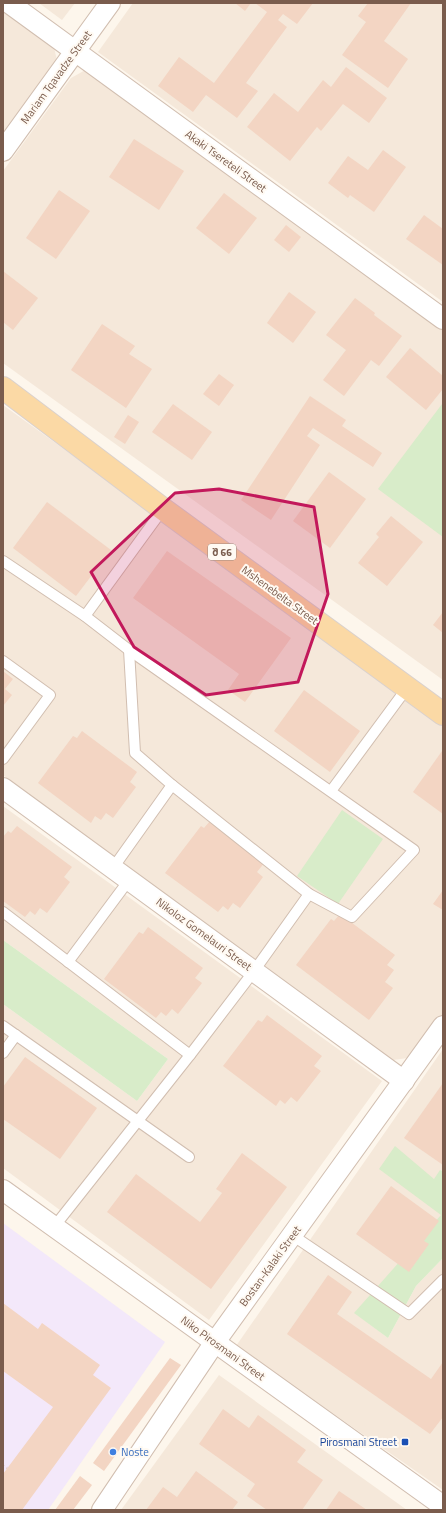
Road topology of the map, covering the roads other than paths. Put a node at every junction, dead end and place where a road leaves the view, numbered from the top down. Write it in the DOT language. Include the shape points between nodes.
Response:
graph roads {
  1 [pos="10,3"];
  2 [pos="110,3"];
  3 [pos="75,51"];
  4 [pos="3,152"];
  5 [pos="443,319"];
  6 [pos="3,388"];
  7 [pos="163,509"];
  8 [pos="3,561"];
  9 [pos="85,616"];
  10 [pos="129,650"];
  11 [pos="3,661"];
  12 [pos="407,688"];
  13 [pos="443,714"];
  14 [pos="3,759"];
  15 [pos="172,785"];
  16 [pos="3,788"];
  17 [pos="331,791"];
  18 [pos="113,868"];
  19 [pos="129,880"];
  20 [pos="309,894"];
  21 [pos="3,912"];
  22 [pos="68,962"];
  23 [pos="254,971"];
  24 [pos="3,1026"];
  25 [pos="443,1026"];
  26 [pos="16,1035"];
  27 [pos="3,1053"];
  28 [pos="190,1055"];
  29 [pos="404,1081"];
  30 [pos="138,1121"];
  31 [pos="189,1157"];
  32 [pos="3,1190"];
  33 [pos="54,1227"];
  34 [pos="292,1235"];
  35 [pos="443,1280"];
  36 [pos="215,1342"];
  37 [pos="443,1506"];
  38 [pos="102,1510"];
  1 -- 3 [label="street, Akaki Tsereteli Street"];
  2 -- 3 [label="street, Mariam Tqavadze Street"];
  3 -- 4 [label="street, Mariam Tqavadze Street"];
  3 -- 5 [label="street, Akaki Tsereteli Street"];
  6 -- 7 [label="main road, Mshenebelta Street / შ 66"];
  7 -- 9 [label="lane"];
  7 -- 12 [label="main road, Mshenebelta Street / შ 66"];
  8 -- 9 [label="lane"];
  9 -- 10 [label="lane"];
  10 -- 15 [label="lane" via="135,753"];
  10 -- 17 [label="lane"];
  11 -- 14 [label="lane" via="50,695"];
  12 -- 13 [label="main road, Mshenebelta Street / შ 66"];
  12 -- 17 [label="lane"];
  15 -- 18 [label="lane"];
  15 -- 20 [label="lane"];
  16 -- 18 [label="street, Nikoloz Gomelauri Street"];
  17 -- 20 [label="lane" via="414,850 352,917"];
  18 -- 19 [label="street, Nikoloz Gomelauri Street"];
  19 -- 22 [label="lane"];
  19 -- 23 [label="street, Nikoloz Gomelauri Street"];
  20 -- 23 [label="lane"];
  21 -- 22 [label="lane"];
  22 -- 28 [label="lane"];
  23 -- 28 [label="lane"];
  23 -- 29 [label="street, Nikoloz Gomelauri Street"];
  24 -- 26 [label="lane"];
  25 -- 29 [label="street, Bostan-Kalaki Street"];
  26 -- 27 [label="lane"];
  26 -- 30 [label="lane"];
  28 -- 30 [label="lane"];
  29 -- 34 [label="street, Bostan-Kalaki Street"];
  30 -- 31 [label="lane"];
  30 -- 33 [label="lane"];
  32 -- 33 [label="street, Niko Pirosmani Street"];
  33 -- 36 [label="street, Niko Pirosmani Street"];
  34 -- 35 [label="lane" via="409,1314"];
  34 -- 36 [label="street, Bostan-Kalaki Street"];
  36 -- 37 [label="street, Niko Pirosmani Street"];
  36 -- 38 [label="street, Bostan-Kalaki Street"];
}
